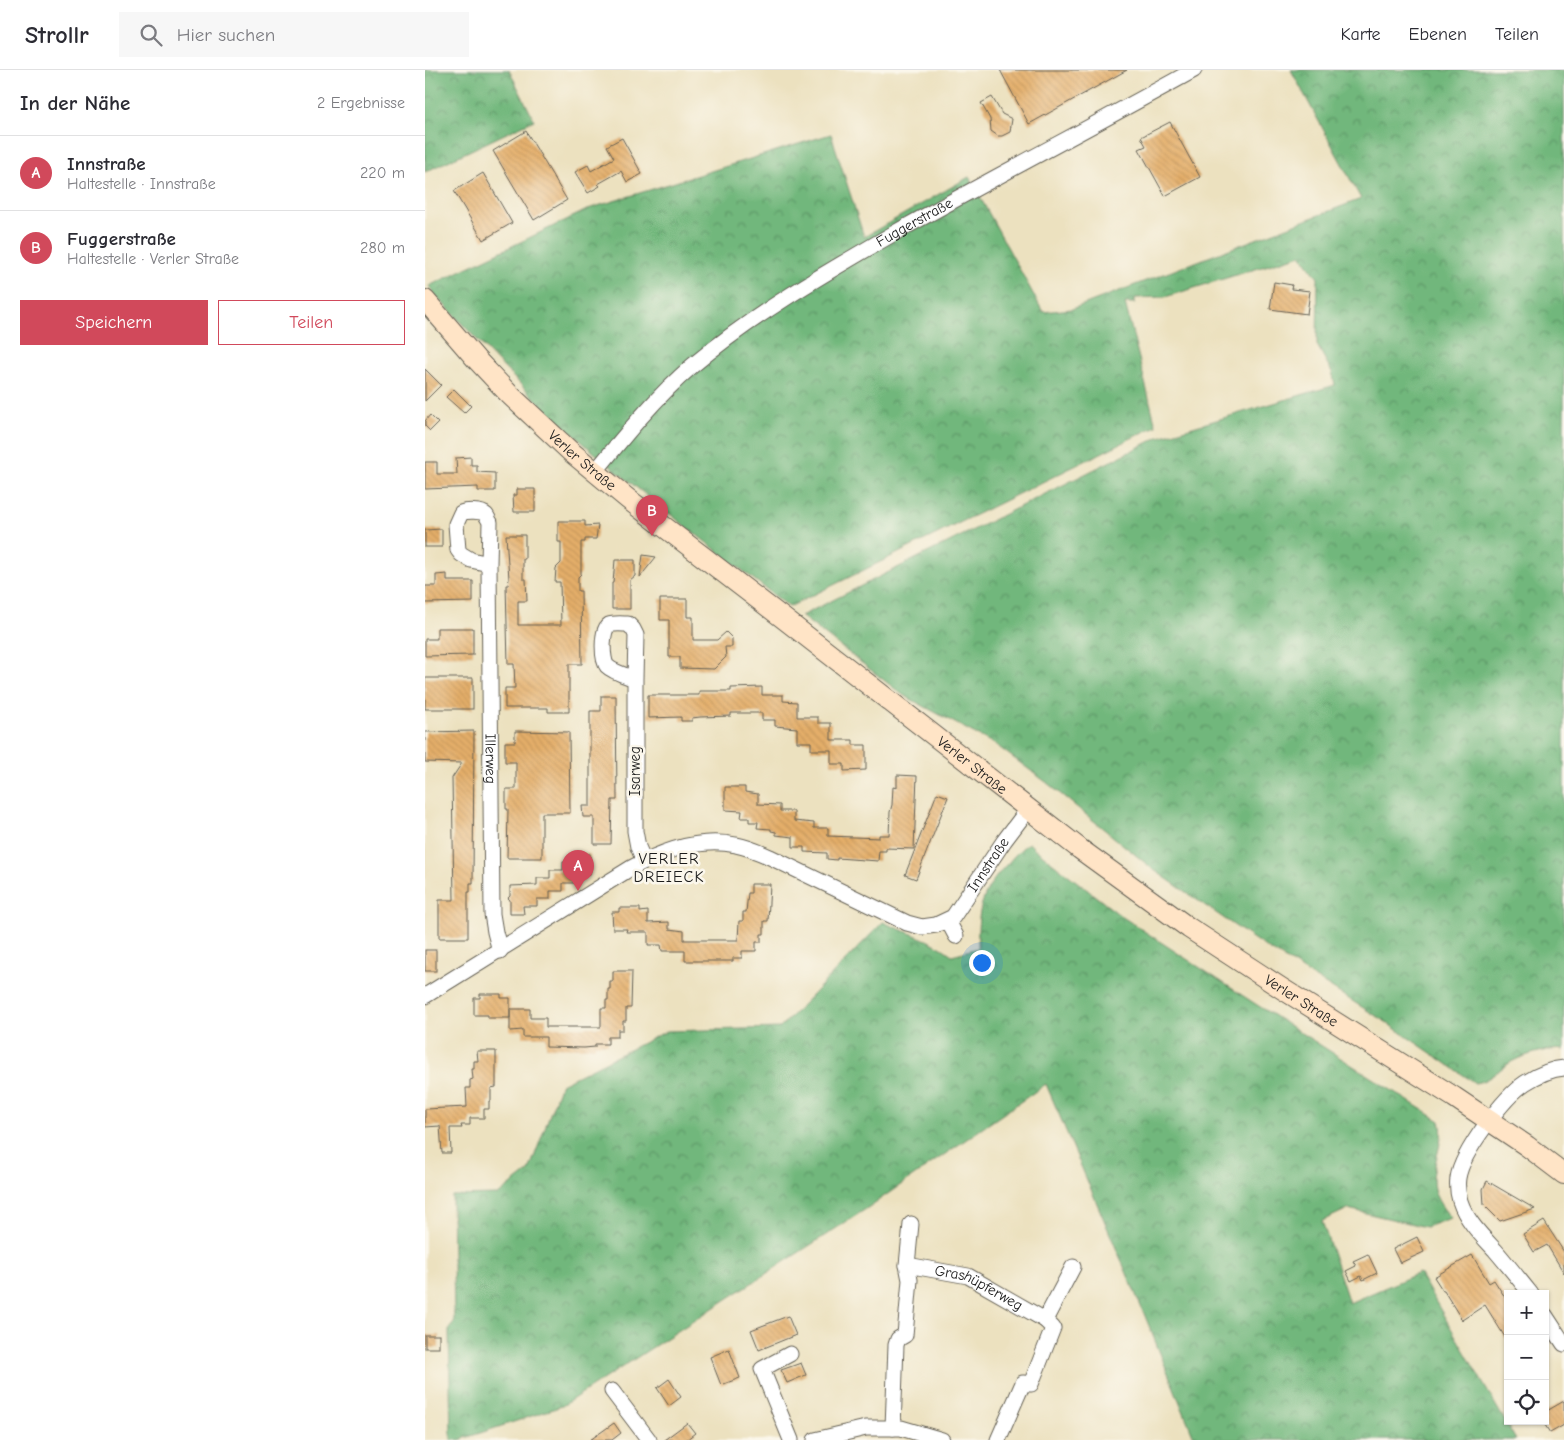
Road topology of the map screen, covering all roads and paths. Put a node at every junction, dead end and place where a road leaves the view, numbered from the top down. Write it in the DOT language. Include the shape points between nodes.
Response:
graph roads {
  1 [pos="1194,70"];
  2 [pos="425,300"];
  3 [pos="595,472"];
  4 [pos="489,564"];
  5 [pos="635,679"];
  6 [pos="1029,808"];
  7 [pos="644,861"];
  8 [pos="948,920"];
  9 [pos="956,936"];
  10 [pos="500,950"];
  11 [pos="425,996"];
  12 [pos="1564,1068"];
  13 [pos="1490,1121"];
  14 [pos="1564,1174"];
  15 [pos="911,1224"];
  16 [pos="907,1265"];
  17 [pos="1073,1267"];
  18 [pos="1528,1290"];
  19 [pos="1045,1320"];
  20 [pos="1549,1321"];
  21 [pos="1564,1344"];
  22 [pos="790,1354"];
  23 [pos="612,1391"];
  24 [pos="893,1428"];
  25 [pos="650,1440"];
  26 [pos="791,1440"];
  27 [pos="815,1440"];
  28 [pos="942,1440"];
  29 [pos="998,1440"];
  1 -- 3 [label="street, Fuggerstraße" via="799,288 692,366 642,416"];
  2 -- 3 [label="main road, Verler Straße" via="493,378"];
  3 -- 6 [label="main road, Verler Straße"];
  4 -- 10 [label="street, Illerweg" via="492,914"];
  5 -- 7 [label="street, Isarweg" via="635,831"];
  6 -- 8 [label="street, Innstraße"];
  6 -- 13 [label="main road, Verler Straße" via="1189,928"];
  7 -- 8 [label="street" via="681,847 717,843 735,845 770,856 907,923 922,927"];
  7 -- 10 [label="street"];
  8 -- 9 [label="street"];
  10 -- 11 [label="street"];
  12 -- 13 [label="street" via="1526,1083 1511,1094"];
  13 -- 14 [label="main road, Verler Straße"];
  13 -- 18 [label="street" via="1464,1161 1458,1178 1459,1199 1471,1223"];
  15 -- 16 [label="street, Grashüpferweg"];
  16 -- 19 [label="street, Grashüpferweg" via="968,1276"];
  16 -- 24 [label="street, Grashüpferweg" via="910,1280 905,1335 895,1345"];
  17 -- 19 [label="street"];
  19 -- 29 [label="street" via="1053,1328 1031,1384 1023,1382"];
  20 -- 21 [label="street"];
  22 -- 26 [label="street" via="762,1369"];
  23 -- 25 [label="street"];
  24 -- 27 [label="street" via="866,1428"];
  24 -- 28 [label="street"];
}
